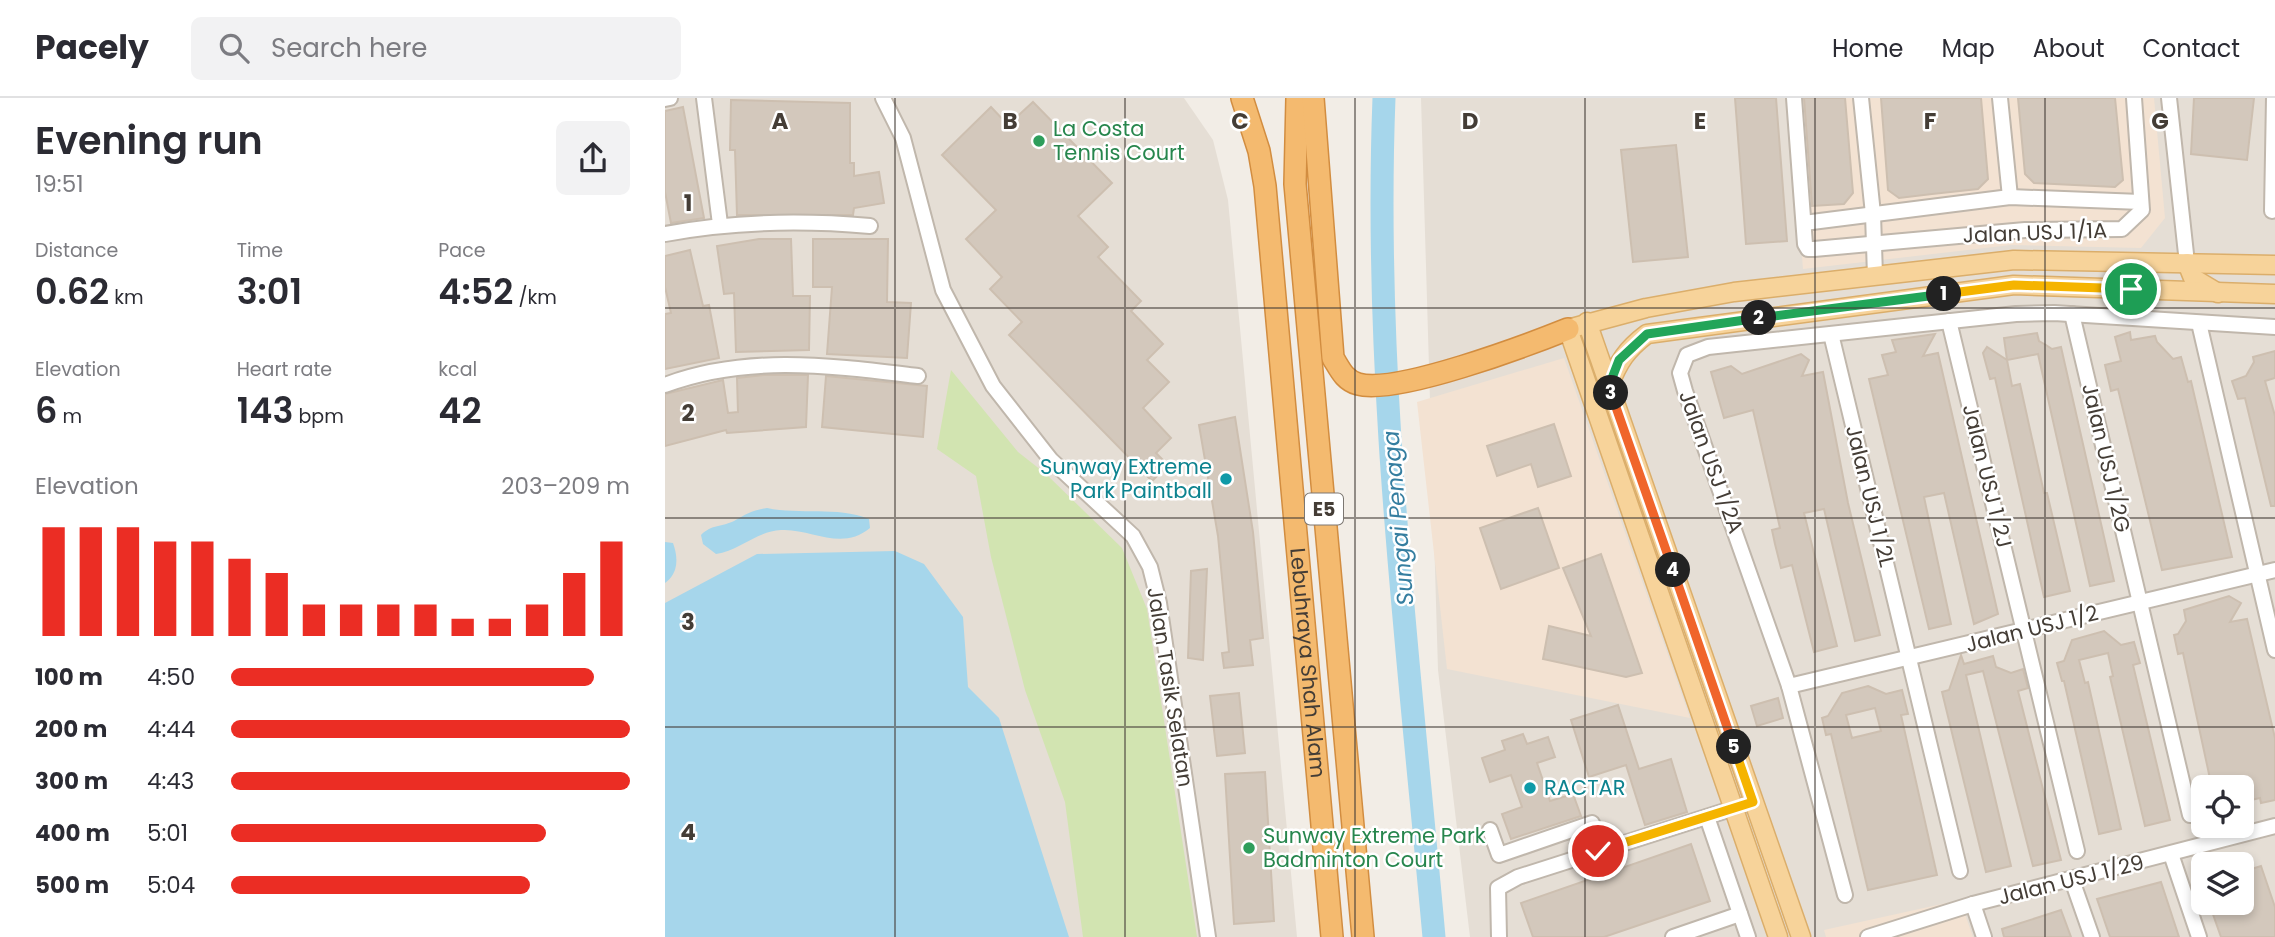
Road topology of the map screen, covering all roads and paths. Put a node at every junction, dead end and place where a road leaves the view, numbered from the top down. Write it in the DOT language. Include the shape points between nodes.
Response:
graph roads {
  1 [pos="670,98"];
  2 [pos="704,98"];
  3 [pos="883,98"];
  4 [pos="1243,98"];
  5 [pos="1250,98"];
  6 [pos="1282,98"];
  7 [pos="1297,98"];
  8 [pos="1313,98"];
  9 [pos="1794,98"];
  10 [pos="1861,98"];
  11 [pos="2000,98"];
  12 [pos="2134,98"];
  13 [pos="2169,98"];
  14 [pos="2274,98"];
  15 [pos="665,99"];
  16 [pos="1259,150"];
  17 [pos="1296,184"];
  18 [pos="2011,197"];
  19 [pos="2141,202"];
  20 [pos="2272,211"];
  21 [pos="1873,214"];
  22 [pos="1804,223"];
  23 [pos="720,224"];
  24 [pos="870,226"];
  25 [pos="665,234"];
  26 [pos="1874,243"];
  27 [pos="2187,263"];
  28 [pos="2275,265"];
  29 [pos="1875,276"];
  30 [pos="2131,289"];
  31 [pos="2219,294"];
  32 [pos="2275,294"];
  33 [pos="2072,314"];
  34 [pos="1949,321"];
  35 [pos="2199,323"];
  36 [pos="1577,325"];
  37 [pos="2275,327"];
  38 [pos="1831,334"];
  39 [pos="918,376"];
  40 [pos="665,385"];
  41 [pos="1609,386"];
  42 [pos="2275,570"];
  43 [pos="2257,574"];
  44 [pos="2140,602"];
  45 [pos="2025,631"];
  46 [pos="2275,650"];
  47 [pos="1909,659"];
  48 [pos="1789,686"];
  49 [pos="1753,802"];
  50 [pos="1734,808"];
  51 [pos="2190,815"];
  52 [pos="1707,817"];
  53 [pos="1592,823"];
  54 [pos="1490,830"];
  55 [pos="2274,830"];
  56 [pos="1352,835"];
  57 [pos="2077,851"];
  58 [pos="2171,854"];
  59 [pos="1960,871"];
  60 [pos="2073,880"];
  61 [pos="1845,895"];
  62 [pos="1973,904"];
  63 [pos="1741,914"];
  64 [pos="1208,937"];
  65 [pos="1332,937"];
  66 [pos="1363,937"];
  67 [pos="1372,937"];
  68 [pos="1499,937"];
  69 [pos="1673,937"];
  70 [pos="1748,937"];
  71 [pos="1778,937"];
  72 [pos="1801,937"];
  73 [pos="1868,937"];
  74 [pos="1984,937"];
  75 [pos="2092,937"];
  76 [pos="2199,937"];
  1 -- 15 [label="street"];
  2 -- 23 [label="street"];
  3 -- 64 [label="street, Jalan Tasik Selatan" via="903,138 943,290 993,386 1051,460 1133,536 1150,567"];
  4 -- 16 [label="highway, Lebuhraya Shah Alam / E5"];
  5 -- 16 [label="highway"];
  6 -- 17 [label="highway"];
  7 -- 17 [label="highway, Lebuhraya Shah Alam / E5"];
  8 -- 36 [label="highway" via="1333,358 1344,376 1373,386 1415,380"];
  9 -- 22 [label="street"];
  10 -- 21 [label="street"];
  11 -- 18 [label="street"];
  12 -- 19 [label="street"];
  13 -- 27 [label="street"];
  14 -- 20 [label="street"];
  16 -- 65 [label="highway, Lebuhraya Shah Alam / E5"];
  17 -- 56 [label="highway, Lebuhraya Shah Alam / E5"];
  18 -- 19 [label="street"];
  18 -- 21 [label="street"];
  19 -- 26 [label="street, Jalan USJ 1/1A" via="2140,214 2117,230 2025,230"];
  21 -- 22 [label="street"];
  21 -- 26 [label="street"];
  22 -- 26 [label="street, Jalan USJ 1/1A" via="1808,249"];
  23 -- 24 [label="street" via="820,221"];
  23 -- 25 [label="street"];
  26 -- 29 [label="street"];
  27 -- 28 [label="main road"];
  27 -- 29 [label="main road" via="2014,260"];
  27 -- 30 [label="main road" via="2174,279"];
  27 -- 31 [label="main road" via="2193,278"];
  29 -- 36 [label="main road" via="1734,292"];
  30 -- 31 [label="main road"];
  30 -- 41 [label="main road" via="2014,285 1647,334 1619,360"];
  31 -- 32 [label="main road"];
  33 -- 34 [label="street, Jalan USJ 1/2A"];
  33 -- 35 [label="street, Jalan USJ 1/2A"];
  33 -- 44 [label="street, Jalan USJ 1/2G"];
  34 -- 38 [label="street, Jalan USJ 1/2A"];
  34 -- 45 [label="street, Jalan USJ 1/2J"];
  35 -- 37 [label="street, Jalan USJ 1/2A"];
  35 -- 43 [label="street"];
  36 -- 41 [label="main road"];
  36 -- 50 [label="main road"];
  38 -- 47 [label="street, Jalan USJ 1/2L"];
  38 -- 48 [label="street, Jalan USJ 1/2A" via="1697,349 1687,355 1680,373"];
  39 -- 40 [label="street" via="821,365 748,365"];
  41 -- 49 [label="main road"];
  42 -- 43 [label="street, Jalan USJ 1/2"];
  43 -- 44 [label="street, Jalan USJ 1/2"];
  43 -- 46 [label="street"];
  44 -- 45 [label="street, Jalan USJ 1/2"];
  44 -- 51 [label="street, Jalan USJ 1/2G"];
  45 -- 47 [label="street, Jalan USJ 1/2"];
  45 -- 57 [label="street, Jalan USJ 1/2J"];
  47 -- 48 [label="street, Jalan USJ 1/2"];
  47 -- 59 [label="street, Jalan USJ 1/2L"];
  48 -- 61 [label="street, Jalan USJ 1/2A"];
  49 -- 50 [label="street"];
  49 -- 72 [label="main road"];
  50 -- 52 [label="street"];
  50 -- 71 [label="main road"];
  52 -- 63 [label="street"];
  52 -- 68 [label="street" via="1518,877 1498,888"];
  53 -- 54 [label="street" via="1499,855"];
  55 -- 58 [label="street, Jalan USJ 1/29"];
  56 -- 66 [label="highway, Lebuhraya Shah Alam / E5"];
  56 -- 67 [label="highway"];
  58 -- 60 [label="street, Jalan USJ 1/29"];
  58 -- 76 [label="street"];
  60 -- 62 [label="street, Jalan USJ 1/29"];
  60 -- 75 [label="street"];
  62 -- 73 [label="street, Jalan USJ 1/29"];
  62 -- 74 [label="street"];
  63 -- 69 [label="street"];
  63 -- 70 [label="street"];
}
